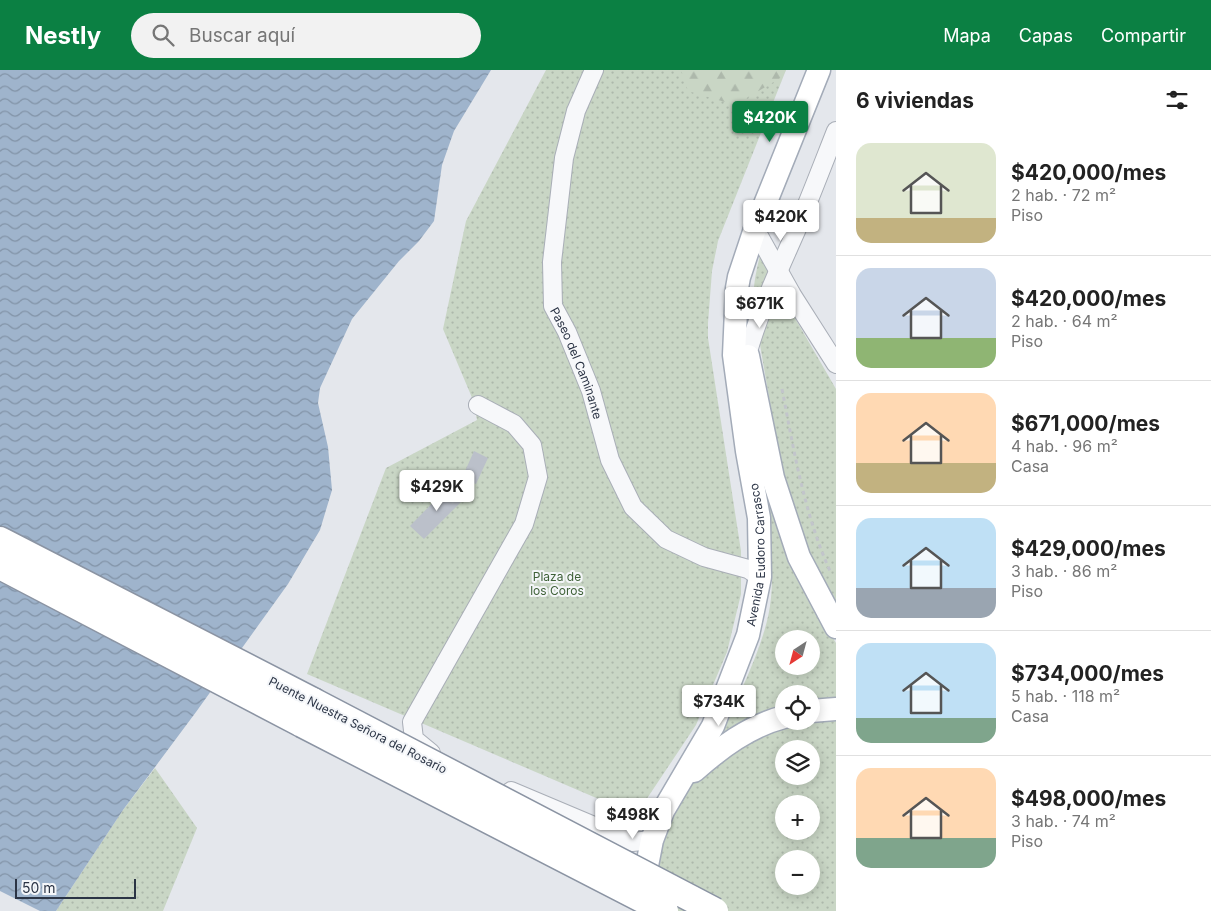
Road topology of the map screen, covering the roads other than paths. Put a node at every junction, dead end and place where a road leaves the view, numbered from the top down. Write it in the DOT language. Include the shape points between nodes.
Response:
graph roads {
  1 [pos="594,70"];
  2 [pos="819,70"];
  3 [pos="836,131"];
  4 [pos="755,229"];
  5 [pos="778,271"];
  6 [pos="736,312"];
  7 [pos="748,355"];
  8 [pos="835,361"];
  9 [pos="478,405"];
  10 [pos="0,540"];
  11 [pos="0,566"];
  12 [pos="760,577"];
  13 [pos="836,627"];
  14 [pos="836,709"];
  15 [pos="820,710"];
  16 [pos="775,721"];
  17 [pos="679,784"];
  18 [pos="652,840"];
  19 [pos="645,911"];
  20 [pos="665,911"];
  21 [pos="715,911"];
  1 -- 12 [label="street, Paseo del Caminante" via="576,111 564,158 552,262 552,306 571,340 591,390 610,460 632,507 666,538 704,557 748,569"];
  2 -- 4 [label="main road, Avenida Eudoro Carrasco"];
  3 -- 5 [label="street"];
  4 -- 5 [label="street"];
  4 -- 6 [label="main road, Avenida Eudoro Carrasco" via="739,276"];
  5 -- 7 [label="street" via="756,323"];
  5 -- 8 [label="street"];
  6 -- 7 [label="main road, Avenida Eudoro Carrasco"];
  6 -- 12 [label="main road, Avenida Eudoro Carrasco" via="734,355 746,451 759,518"];
  7 -- 13 [label="main road, Avenida Eudoro Carrasco" via="773,478 800,556"];
  9 -- 18 [label="street" via="514,424 532,445 538,477 524,524 412,722 414,739 430,753 533,801 632,842"];
  10 -- 21 [label="highway, Puente Nuestra Señora del Rosario, bridge"];
  11 -- 20 [label="highway, Puente Nuestra Señora del Rosario, bridge"];
  12 -- 17 [label="main road, Avenida Eudoro Carrasco" via="748,635 713,726"];
  14 -- 15 [label="main road"];
  16 -- 17 [label="main road, Avenida Eudoro Carrasco" via="746,732"];
  17 -- 18 [label="main road, Avenida Eudoro Carrasco" via="663,811"];
  18 -- 19 [label="main road, Avenida Eudoro Carrasco" via="645,876"];
}
